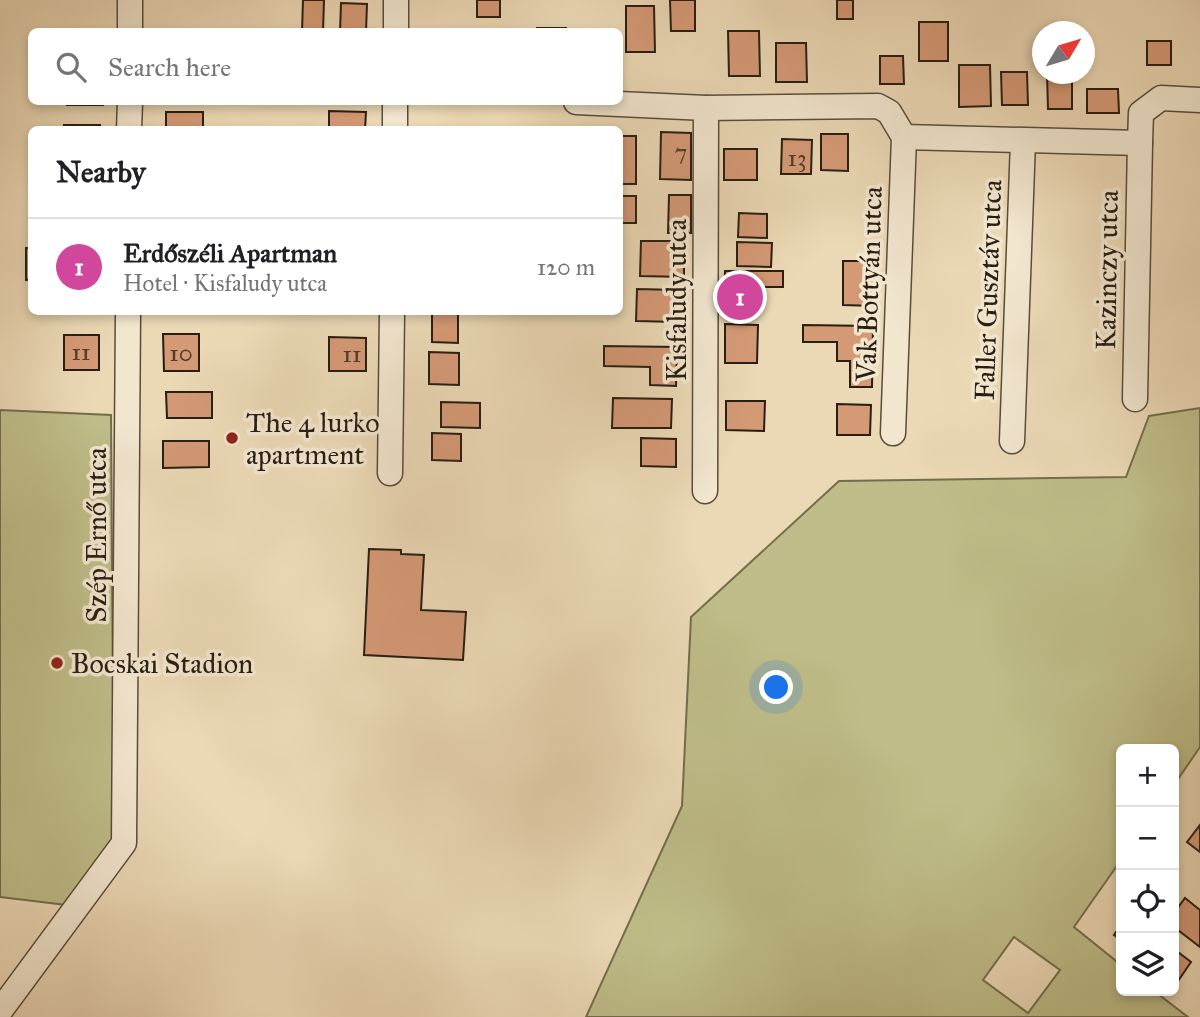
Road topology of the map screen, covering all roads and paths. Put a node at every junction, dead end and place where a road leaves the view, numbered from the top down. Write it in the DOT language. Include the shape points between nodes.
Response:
graph roads {
  1 [pos="130,0"];
  2 [pos="396,0"];
  3 [pos="130,28"];
  4 [pos="396,28"];
  5 [pos="1200,100"];
  6 [pos="623,104"];
  7 [pos="130,105"];
  8 [pos="395,105"];
  9 [pos="706,108"];
  10 [pos="129,126"];
  11 [pos="395,126"];
  12 [pos="904,137"];
  13 [pos="1023,141"];
  14 [pos="1140,143"];
  15 [pos="128,315"];
  16 [pos="393,315"];
  17 [pos="1135,399"];
  18 [pos="893,433"];
  19 [pos="1012,441"];
  20 [pos="390,473"];
  21 [pos="705,491"];
  22 [pos="0,1011"];
  1 -- 3 [label="street"];
  2 -- 4 [label="street"];
  5 -- 14 [label="street, Kazinczy utca" via="1161,98 1141,113"];
  6 -- 9 [label="street"];
  7 -- 10 [label="street"];
  8 -- 11 [label="street"];
  9 -- 12 [label="street" via="878,106 889,112"];
  9 -- 21 [label="street, Kisfaludy utca"];
  12 -- 13 [label="street"];
  12 -- 18 [label="street, Vak Bottyán utca"];
  13 -- 14 [label="street"];
  13 -- 19 [label="street, Faller Gusztáv utca"];
  14 -- 17 [label="street, Kazinczy utca"];
  15 -- 22 [label="street, Szép Ernő utca" via="124,843"];
  16 -- 20 [label="street"];
}
